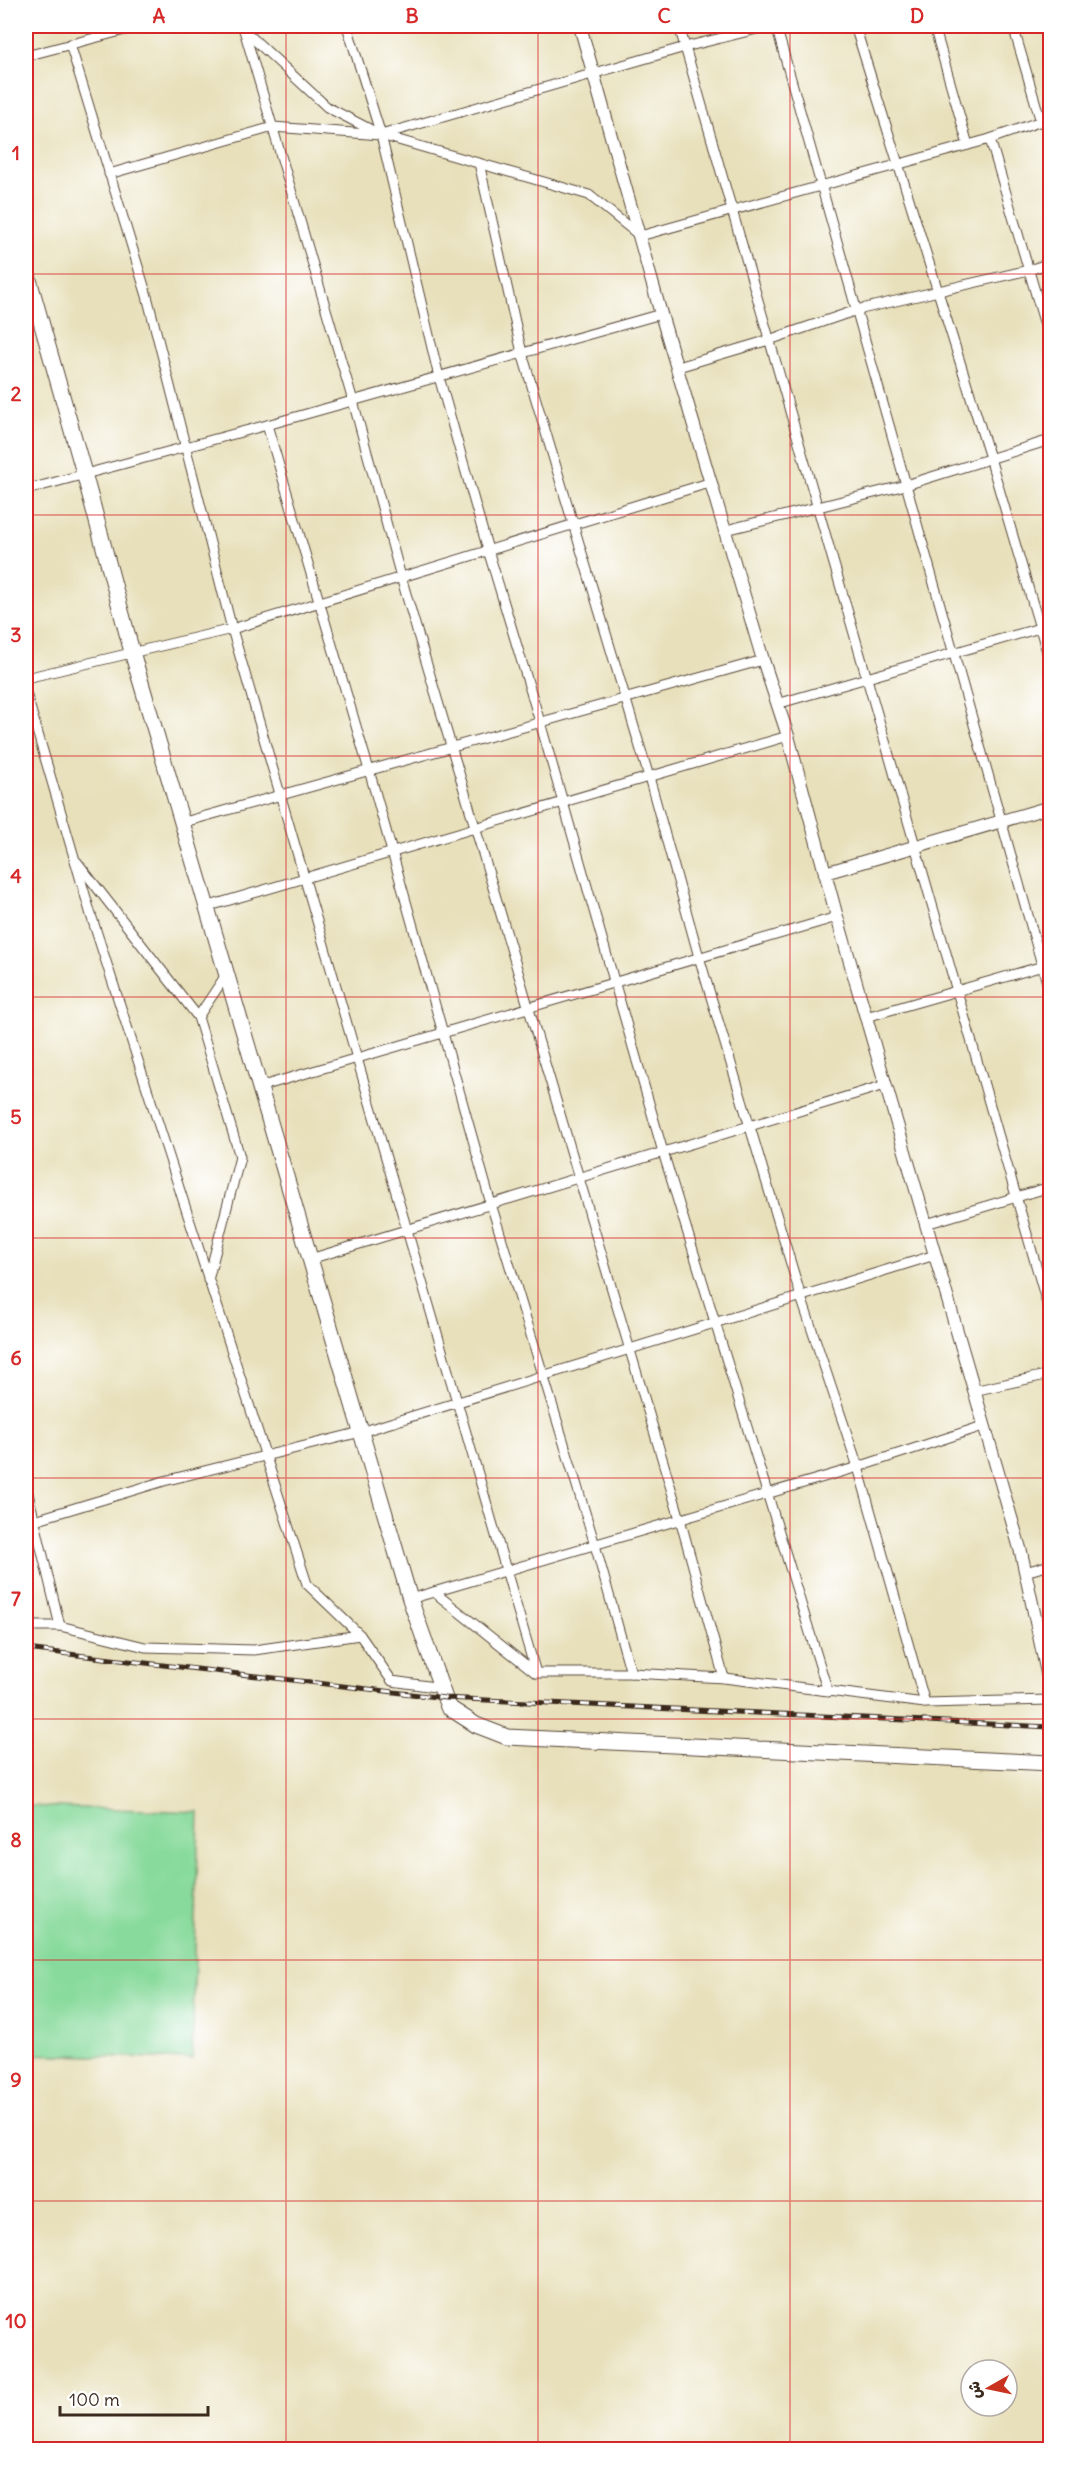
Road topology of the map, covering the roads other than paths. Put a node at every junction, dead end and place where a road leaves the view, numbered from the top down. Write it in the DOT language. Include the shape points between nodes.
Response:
graph roads {
  1 [pos="140,26"];
  2 [pos="347,26"];
  3 [pos="580,26"];
  4 [pos="678,26"];
  5 [pos="769,26"];
  6 [pos="776,26"];
  7 [pos="855,26"];
  8 [pos="934,26"];
  9 [pos="1013,26"];
  10 [pos="243,28"];
  11 [pos="69,44"];
  12 [pos="685,47"];
  13 [pos="26,56"];
  14 [pos="594,75"];
  15 [pos="1046,120"];
  16 [pos="273,127"];
  17 [pos="381,135"];
  18 [pos="990,139"];
  19 [pos="968,145"];
  20 [pos="479,163"];
  21 [pos="897,164"];
  22 [pos="109,174"];
  23 [pos="821,184"];
  24 [pos="732,212"];
  25 [pos="640,236"];
  26 [pos="1050,263"];
  27 [pos="1029,270"];
  28 [pos="26,272"];
  29 [pos="937,291"];
  30 [pos="857,310"];
  31 [pos="662,314"];
  32 [pos="769,340"];
  33 [pos="1050,342"];
  34 [pos="522,353"];
  35 [pos="678,367"];
  36 [pos="439,377"];
  37 [pos="353,401"];
  38 [pos="267,425"];
  39 [pos="1050,441"];
  40 [pos="184,448"];
  41 [pos="990,458"];
  42 [pos="84,473"];
  43 [pos="712,482"];
  44 [pos="906,484"];
  45 [pos="26,490"];
  46 [pos="818,508"];
  47 [pos="574,524"];
  48 [pos="726,530"];
  49 [pos="488,550"];
  50 [pos="401,577"];
  51 [pos="319,602"];
  52 [pos="1050,625"];
  53 [pos="1040,628"];
  54 [pos="232,629"];
  55 [pos="132,652"];
  56 [pos="954,653"];
  57 [pos="763,660"];
  58 [pos="1050,662"];
  59 [pos="26,678"];
  60 [pos="867,678"];
  61 [pos="26,693"];
  62 [pos="625,698"];
  63 [pos="777,704"];
  64 [pos="540,722"];
  65 [pos="788,736"];
  66 [pos="452,747"];
  67 [pos="369,770"];
  68 [pos="649,777"];
  69 [pos="281,795"];
  70 [pos="562,803"];
  71 [pos="1050,807"];
  72 [pos="1002,821"];
  73 [pos="181,823"];
  74 [pos="476,828"];
  75 [pos="915,846"];
  76 [pos="391,853"];
  77 [pos="74,858"];
  78 [pos="825,873"];
  79 [pos="305,878"];
  80 [pos="206,907"];
  81 [pos="837,917"];
  82 [pos="699,957"];
  83 [pos="1047,966"];
  84 [pos="226,975"];
  85 [pos="615,982"];
  86 [pos="957,991"];
  87 [pos="1050,993"];
  88 [pos="529,1007"];
  89 [pos="198,1017"];
  90 [pos="866,1017"];
  91 [pos="442,1033"];
  92 [pos="357,1058"];
  93 [pos="885,1085"];
  94 [pos="259,1087"];
  95 [pos="750,1126"];
  96 [pos="663,1152"];
  97 [pos="579,1178"];
  98 [pos="1050,1187"];
  99 [pos="1017,1198"];
  100 [pos="491,1204"];
  101 [pos="926,1224"];
  102 [pos="407,1230"];
  103 [pos="935,1255"];
  104 [pos="310,1259"];
  105 [pos="208,1280"];
  106 [pos="801,1296"];
  107 [pos="1050,1314"];
  108 [pos="714,1323"];
  109 [pos="629,1350"];
  110 [pos="1050,1374"];
  111 [pos="544,1376"];
  112 [pos="973,1391"];
  113 [pos="458,1402"];
  114 [pos="983,1426"];
  115 [pos="361,1432"];
  116 [pos="264,1456"];
  117 [pos="858,1467"];
  118 [pos="26,1485"];
  119 [pos="768,1493"];
  120 [pos="680,1519"];
  121 [pos="35,1520"];
  122 [pos="595,1545"];
  123 [pos="1050,1565"];
  124 [pos="507,1571"];
  125 [pos="1025,1572"];
  126 [pos="434,1592"];
  127 [pos="410,1599"];
  128 [pos="26,1626"];
  129 [pos="60,1626"];
  130 [pos="360,1635"];
  131 [pos="536,1673"];
  132 [pos="631,1673"];
  133 [pos="724,1678"];
  134 [pos="1050,1687"];
  135 [pos="442,1688"];
  136 [pos="828,1692"];
  137 [pos="1050,1700"];
  138 [pos="925,1703"];
  139 [pos="1050,1763"];
  1 -- 11 [label="street"];
  2 -- 17 [label="street"];
  3 -- 14 [label="street"];
  4 -- 12 [label="street"];
  5 -- 12 [label="street"];
  6 -- 23 [label="street"];
  7 -- 21 [label="street"];
  8 -- 19 [label="street"];
  9 -- 15 [label="street"];
  10 -- 16 [label="street"];
  10 -- 17 [label="street" via="327,107"];
  11 -- 13 [label="street"];
  11 -- 22 [label="street"];
  12 -- 14 [label="street"];
  12 -- 24 [label="street"];
  14 -- 17 [label="street"];
  14 -- 25 [label="street"];
  15 -- 18 [label="street"];
  16 -- 17 [label="street"];
  16 -- 22 [label="street"];
  16 -- 37 [label="street"];
  17 -- 20 [label="street"];
  17 -- 36 [label="street"];
  18 -- 19 [label="street"];
  18 -- 27 [label="street"];
  19 -- 21 [label="street"];
  20 -- 25 [label="street" via="589,195"];
  20 -- 34 [label="street"];
  21 -- 23 [label="street"];
  21 -- 29 [label="street"];
  22 -- 40 [label="street" via="147,296"];
  23 -- 24 [label="street"];
  23 -- 30 [label="street"];
  24 -- 25 [label="street"];
  24 -- 32 [label="street"];
  25 -- 31 [label="street"];
  26 -- 27 [label="street"];
  27 -- 29 [label="street"];
  27 -- 33 [label="street"];
  28 -- 42 [label="main road"];
  29 -- 30 [label="street"];
  29 -- 41 [label="street"];
  30 -- 32 [label="street"];
  30 -- 44 [label="street"];
  31 -- 34 [label="street"];
  31 -- 35 [label="street"];
  32 -- 35 [label="street"];
  32 -- 46 [label="street"];
  34 -- 36 [label="street"];
  34 -- 47 [label="street"];
  35 -- 43 [label="street"];
  36 -- 37 [label="street"];
  36 -- 49 [label="street"];
  37 -- 38 [label="street"];
  37 -- 50 [label="street"];
  38 -- 40 [label="street"];
  38 -- 51 [label="street"];
  39 -- 41 [label="street"];
  40 -- 42 [label="street"];
  40 -- 54 [label="street"];
  41 -- 44 [label="street"];
  41 -- 53 [label="street"];
  42 -- 45 [label="street"];
  42 -- 55 [label="main road"];
  43 -- 47 [label="street"];
  43 -- 48 [label="street"];
  44 -- 46 [label="street"];
  44 -- 56 [label="street"];
  46 -- 48 [label="street"];
  46 -- 60 [label="street"];
  47 -- 49 [label="street"];
  47 -- 62 [label="street"];
  48 -- 57 [label="street"];
  49 -- 50 [label="street"];
  49 -- 64 [label="street"];
  50 -- 51 [label="street"];
  50 -- 66 [label="street"];
  51 -- 54 [label="street"];
  51 -- 67 [label="street"];
  52 -- 53 [label="street"];
  53 -- 56 [label="street"];
  53 -- 58 [label="street"];
  54 -- 55 [label="street"];
  54 -- 69 [label="street"];
  55 -- 59 [label="street"];
  55 -- 73 [label="main road"];
  56 -- 60 [label="street"];
  56 -- 72 [label="street"];
  57 -- 62 [label="street"];
  57 -- 63 [label="street"];
  60 -- 63 [label="street"];
  60 -- 75 [label="street"];
  61 -- 77 [label="street"];
  62 -- 64 [label="street"];
  62 -- 68 [label="street"];
  63 -- 65 [label="street"];
  64 -- 66 [label="street"];
  64 -- 70 [label="street"];
  65 -- 68 [label="street"];
  65 -- 78 [label="street"];
  66 -- 67 [label="street"];
  66 -- 74 [label="street"];
  67 -- 69 [label="street"];
  67 -- 76 [label="street"];
  68 -- 70 [label="street"];
  68 -- 82 [label="street"];
  69 -- 73 [label="street"];
  69 -- 79 [label="street"];
  70 -- 74 [label="street"];
  70 -- 85 [label="street"];
  71 -- 72 [label="street"];
  72 -- 75 [label="street"];
  72 -- 83 [label="street"];
  73 -- 80 [label="main road"];
  74 -- 76 [label="street"];
  74 -- 88 [label="street"];
  75 -- 78 [label="street"];
  75 -- 86 [label="street"];
  76 -- 79 [label="street"];
  76 -- 91 [label="street"];
  77 -- 89 [label="street"];
  77 -- 105 [label="street"];
  78 -- 81 [label="street"];
  79 -- 80 [label="street"];
  79 -- 92 [label="street"];
  80 -- 84 [label="main road"];
  81 -- 82 [label="street"];
  81 -- 90 [label="street"];
  82 -- 85 [label="street"];
  82 -- 95 [label="street"];
  83 -- 86 [label="street"];
  83 -- 87 [label="street"];
  84 -- 89 [label="street"];
  84 -- 94 [label="main road"];
  85 -- 88 [label="street"];
  85 -- 96 [label="street"];
  86 -- 90 [label="street"];
  86 -- 99 [label="street"];
  88 -- 91 [label="street"];
  88 -- 97 [label="street"];
  89 -- 105 [label="street" via="240,1157"];
  90 -- 93 [label="street"];
  91 -- 92 [label="street"];
  91 -- 100 [label="street"];
  92 -- 94 [label="street"];
  92 -- 102 [label="street"];
  93 -- 95 [label="street"];
  93 -- 101 [label="street"];
  94 -- 104 [label="main road"];
  95 -- 96 [label="street"];
  95 -- 106 [label="street"];
  96 -- 97 [label="street"];
  96 -- 108 [label="street"];
  97 -- 100 [label="street"];
  97 -- 109 [label="street"];
  98 -- 99 [label="street"];
  99 -- 101 [label="street"];
  99 -- 107 [label="street"];
  100 -- 102 [label="street"];
  100 -- 111 [label="street"];
  101 -- 103 [label="street"];
  102 -- 104 [label="street"];
  102 -- 113 [label="street"];
  103 -- 106 [label="street"];
  103 -- 112 [label="street"];
  104 -- 115 [label="main road"];
  105 -- 116 [label="street"];
  106 -- 108 [label="street"];
  106 -- 117 [label="street"];
  108 -- 109 [label="street"];
  108 -- 119 [label="street"];
  109 -- 111 [label="street"];
  109 -- 120 [label="street"];
  110 -- 112 [label="street"];
  111 -- 113 [label="street"];
  111 -- 122 [label="street"];
  112 -- 114 [label="street"];
  113 -- 115 [label="street"];
  113 -- 124 [label="street"];
  114 -- 117 [label="street"];
  114 -- 125 [label="street"];
  115 -- 116 [label="street"];
  115 -- 127 [label="main road"];
  116 -- 121 [label="street"];
  116 -- 130 [label="street" via="307,1584"];
  117 -- 119 [label="street"];
  117 -- 138 [label="street"];
  118 -- 121 [label="street"];
  119 -- 120 [label="street"];
  119 -- 136 [label="street"];
  120 -- 122 [label="street"];
  120 -- 133 [label="street"];
  121 -- 129 [label="street"];
  122 -- 124 [label="street"];
  122 -- 132 [label="street"];
  123 -- 125 [label="street"];
  124 -- 126 [label="street"];
  124 -- 131 [label="street"];
  125 -- 134 [label="street"];
  126 -- 127 [label="street"];
  126 -- 131 [label="street"];
  127 -- 135 [label="main road"];
  128 -- 129 [label="street"];
  129 -- 130 [label="street" via="144,1647 254,1650"];
  130 -- 135 [label="street" via="392,1681"];
  131 -- 132 [label="street"];
  132 -- 133 [label="street"];
  133 -- 136 [label="street"];
  135 -- 139 [label="main road" via="448,1707 476,1725 507,1737"];
  136 -- 138 [label="street"];
  137 -- 138 [label="street"];
}
